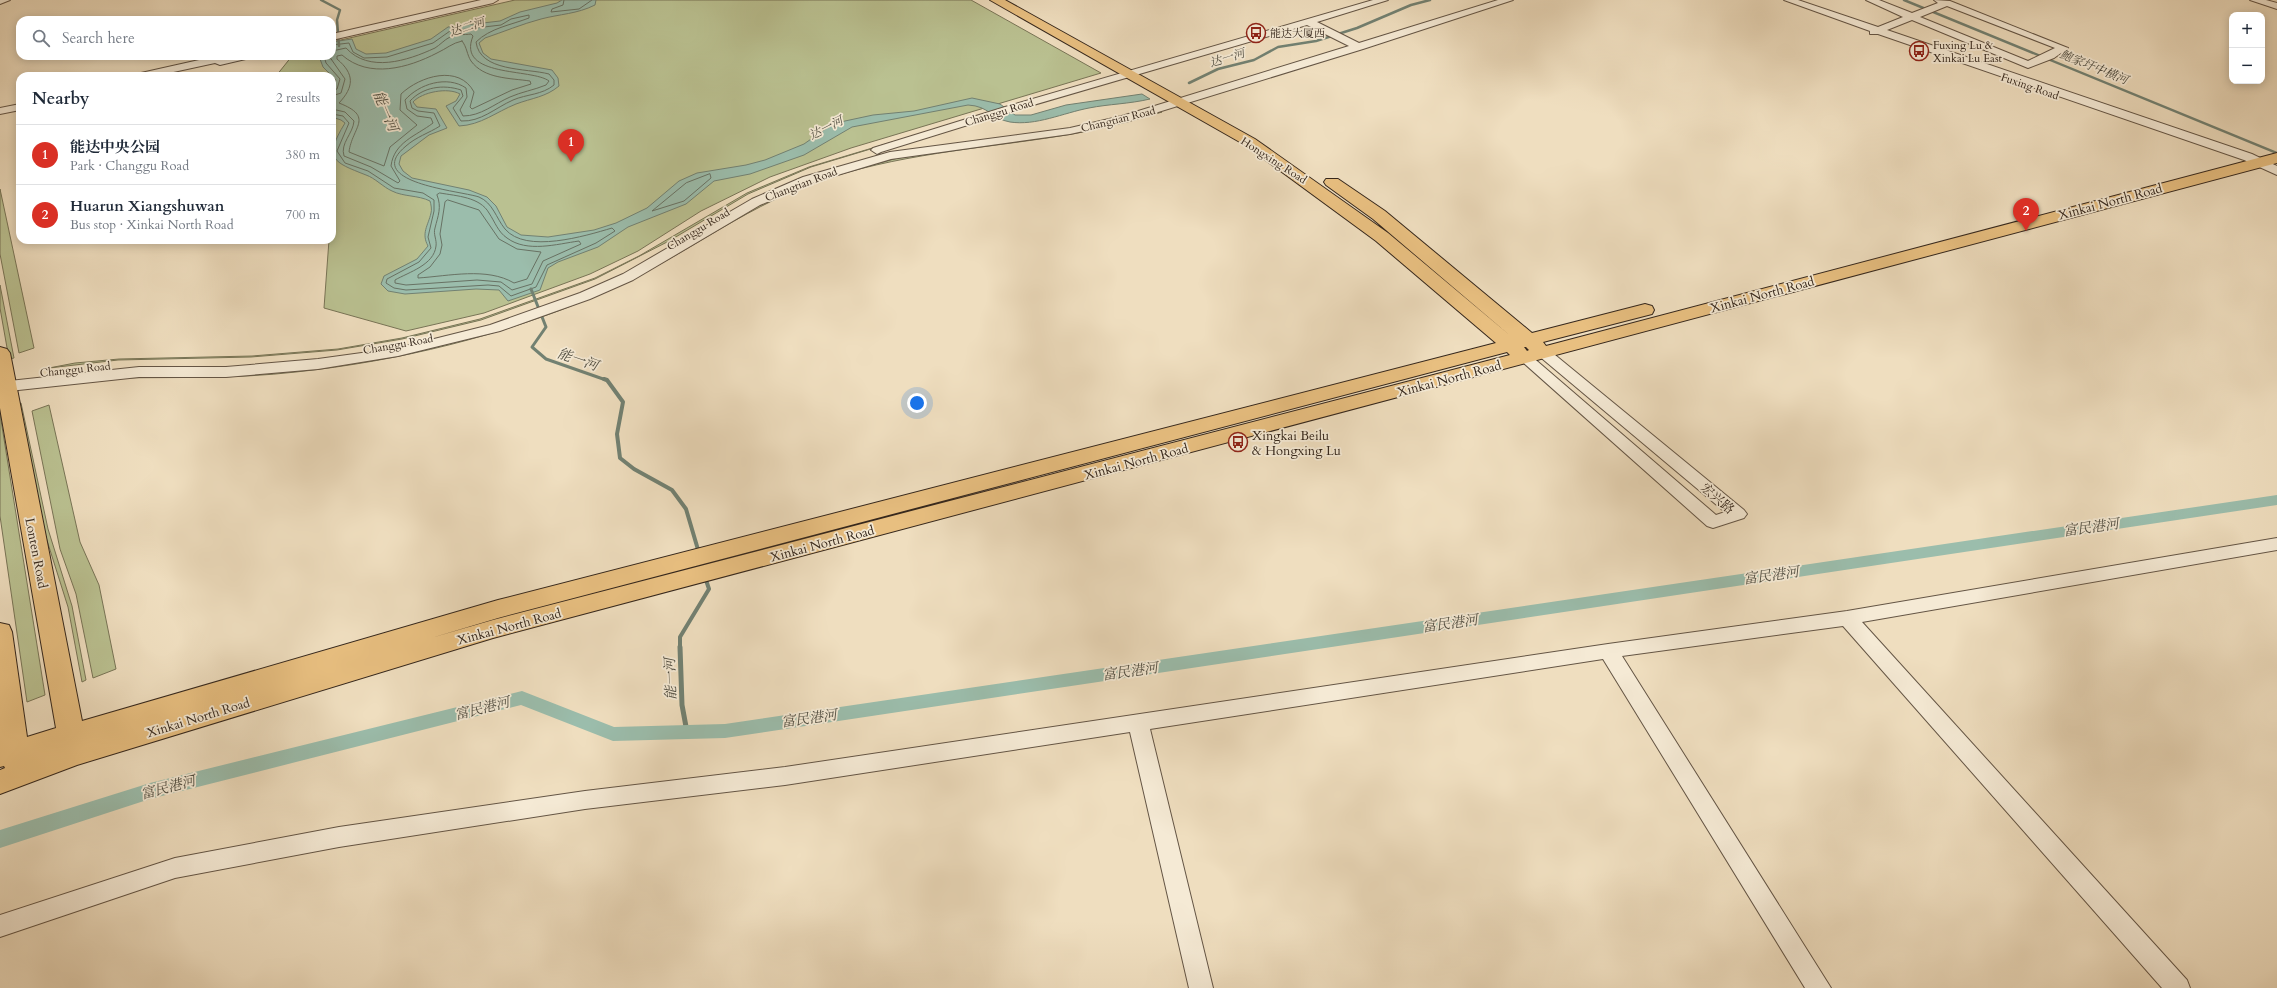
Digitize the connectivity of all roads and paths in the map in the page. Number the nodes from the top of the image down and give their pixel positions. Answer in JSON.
{"nodes":[{"id":1,"x":5,"y":0,"type":"edge"},
{"id":2,"x":481,"y":0,"type":"edge"},
{"id":3,"x":493,"y":0,"type":"edge"},
{"id":4,"x":996,"y":0,"type":"edge"},
{"id":5,"x":1014,"y":0,"type":"edge"},
{"id":6,"x":1383,"y":0,"type":"edge"},
{"id":7,"x":1508,"y":0,"type":"edge"},
{"id":8,"x":1780,"y":0,"type":"edge"},
{"id":9,"x":1789,"y":0,"type":"edge"},
{"id":10,"x":1871,"y":0,"type":"edge"},
{"id":11,"x":2255,"y":0,"type":"edge"},
{"id":12,"x":0,"y":1,"type":"edge"},
{"id":13,"x":1941,"y":4,"type":"edge"},
{"id":14,"x":2277,"y":6,"type":"edge"},
{"id":15,"x":1913,"y":17,"type":"junction"},
{"id":16,"x":1308,"y":22,"type":"junction"},
{"id":17,"x":336,"y":32,"type":"edge"},
{"id":18,"x":1877,"y":32,"type":"junction"},
{"id":19,"x":336,"y":35,"type":"edge"},
{"id":20,"x":1358,"y":47,"type":"junction"},
{"id":21,"x":213,"y":60,"type":"edge"},
{"id":22,"x":228,"y":60,"type":"edge"},
{"id":23,"x":159,"y":72,"type":"edge"},
{"id":24,"x":175,"y":72,"type":"edge"},
{"id":25,"x":1135,"y":72,"type":"junction"},
{"id":26,"x":1194,"y":99,"type":"junction"},
{"id":27,"x":16,"y":104,"type":"edge"},
{"id":28,"x":1179,"y":104,"type":"junction"},
{"id":29,"x":0,"y":107,"type":"edge"},
{"id":30,"x":16,"y":108,"type":"edge"},
{"id":31,"x":0,"y":111,"type":"edge"},
{"id":32,"x":2262,"y":157,"type":"edge"},
{"id":33,"x":2277,"y":171,"type":"edge"},
{"id":34,"x":725,"y":219,"type":"joint"},
{"id":35,"x":1527,"y":349,"type":"junction"},
{"id":36,"x":0,"y":352,"type":"edge"},
{"id":37,"x":2,"y":381,"type":"edge"},
{"id":38,"x":2277,"y":544,"type":"edge"},
{"id":39,"x":1847,"y":618,"type":"junction"},
{"id":40,"x":0,"y":632,"type":"edge"},
{"id":41,"x":1608,"y":651,"type":"junction"},
{"id":42,"x":1138,"y":722,"type":"junction"},
{"id":43,"x":72,"y":745,"type":"junction"},
{"id":44,"x":8,"y":765,"type":"edge"},
{"id":45,"x":0,"y":926,"type":"edge"},
{"id":46,"x":1201,"y":988,"type":"edge"},
{"id":47,"x":1819,"y":988,"type":"edge"},
{"id":48,"x":2178,"y":988,"type":"edge"}],
"edges":[{"from":1,"to":12,"type":"street"},
{"from":2,"to":17,"type":"street"},
{"from":3,"to":19,"type":"street"},
{"from":4,"to":25,"type":"main road","name":"Hongxing Road"},
{"from":5,"to":25,"type":"main road","name":"Hongxing Road"},
{"from":6,"to":16,"type":"street","name":"Changgu Road"},
{"from":7,"to":20,"type":"street","name":"Changtian Road"},
{"from":8,"to":18,"type":"street","name":"Fuxing Road"},
{"from":9,"to":18,"type":"street","name":"Fuxing Road"},
{"from":10,"to":15,"type":"street"},
{"from":11,"to":14,"type":"street"},
{"from":13,"to":15,"type":"street"},
{"from":13,"to":15,"type":"street"},
{"from":15,"to":18,"type":"street"},
{"from":16,"to":20,"type":"street"},
{"from":16,"to":25,"type":"street","name":"Changgu Road"},
{"from":18,"to":32,"type":"street","name":"Fuxing Road"},
{"from":20,"to":26,"type":"street","name":"Changtian Road"},
{"from":21,"to":23,"type":"street"},
{"from":22,"to":24,"type":"street"},
{"from":25,"to":26,"type":"main road","name":"Hongxing Road"},
{"from":25,"to":28,"type":"main road","name":"Hongxing Road"},
{"from":25,"to":37,"type":"street","name":"Changgu Road"},
{"from":26,"to":28,"type":"street","name":"Changtian Road"},
{"from":26,"to":35,"type":"main road","name":"Hongxing Road"},
{"from":27,"to":29,"type":"street"},
{"from":28,"to":34,"type":"street","name":"Changtian Road"},
{"from":28,"to":35,"type":"main road","name":"Hongxing Road"},
{"from":30,"to":31,"type":"street"},
{"from":32,"to":33,"type":"street","name":"Fuxing Road"},
{"from":32,"to":35,"type":"main road","name":"Xinkai North Road"},
{"from":34,"to":37,"type":"street","name":"Changgu Road"},
{"from":35,"to":35,"type":"street","name":"宏兴路"},
{"from":35,"to":43,"type":"main road","name":"Xinkai North Road"},
{"from":36,"to":37,"type":"main road","name":"Lonten Road"},
{"from":37,"to":43,"type":"main road","name":"Lonten Road"},
{"from":38,"to":39,"type":"street"},
{"from":39,"to":41,"type":"street"},
{"from":39,"to":48,"type":"street"},
{"from":40,"to":44,"type":"main road"},
{"from":41,"to":42,"type":"street"},
{"from":41,"to":47,"type":"street"},
{"from":42,"to":45,"type":"street"},
{"from":42,"to":46,"type":"street"},
{"from":43,"to":44,"type":"main road","name":"Xinkai North Road"}]}
